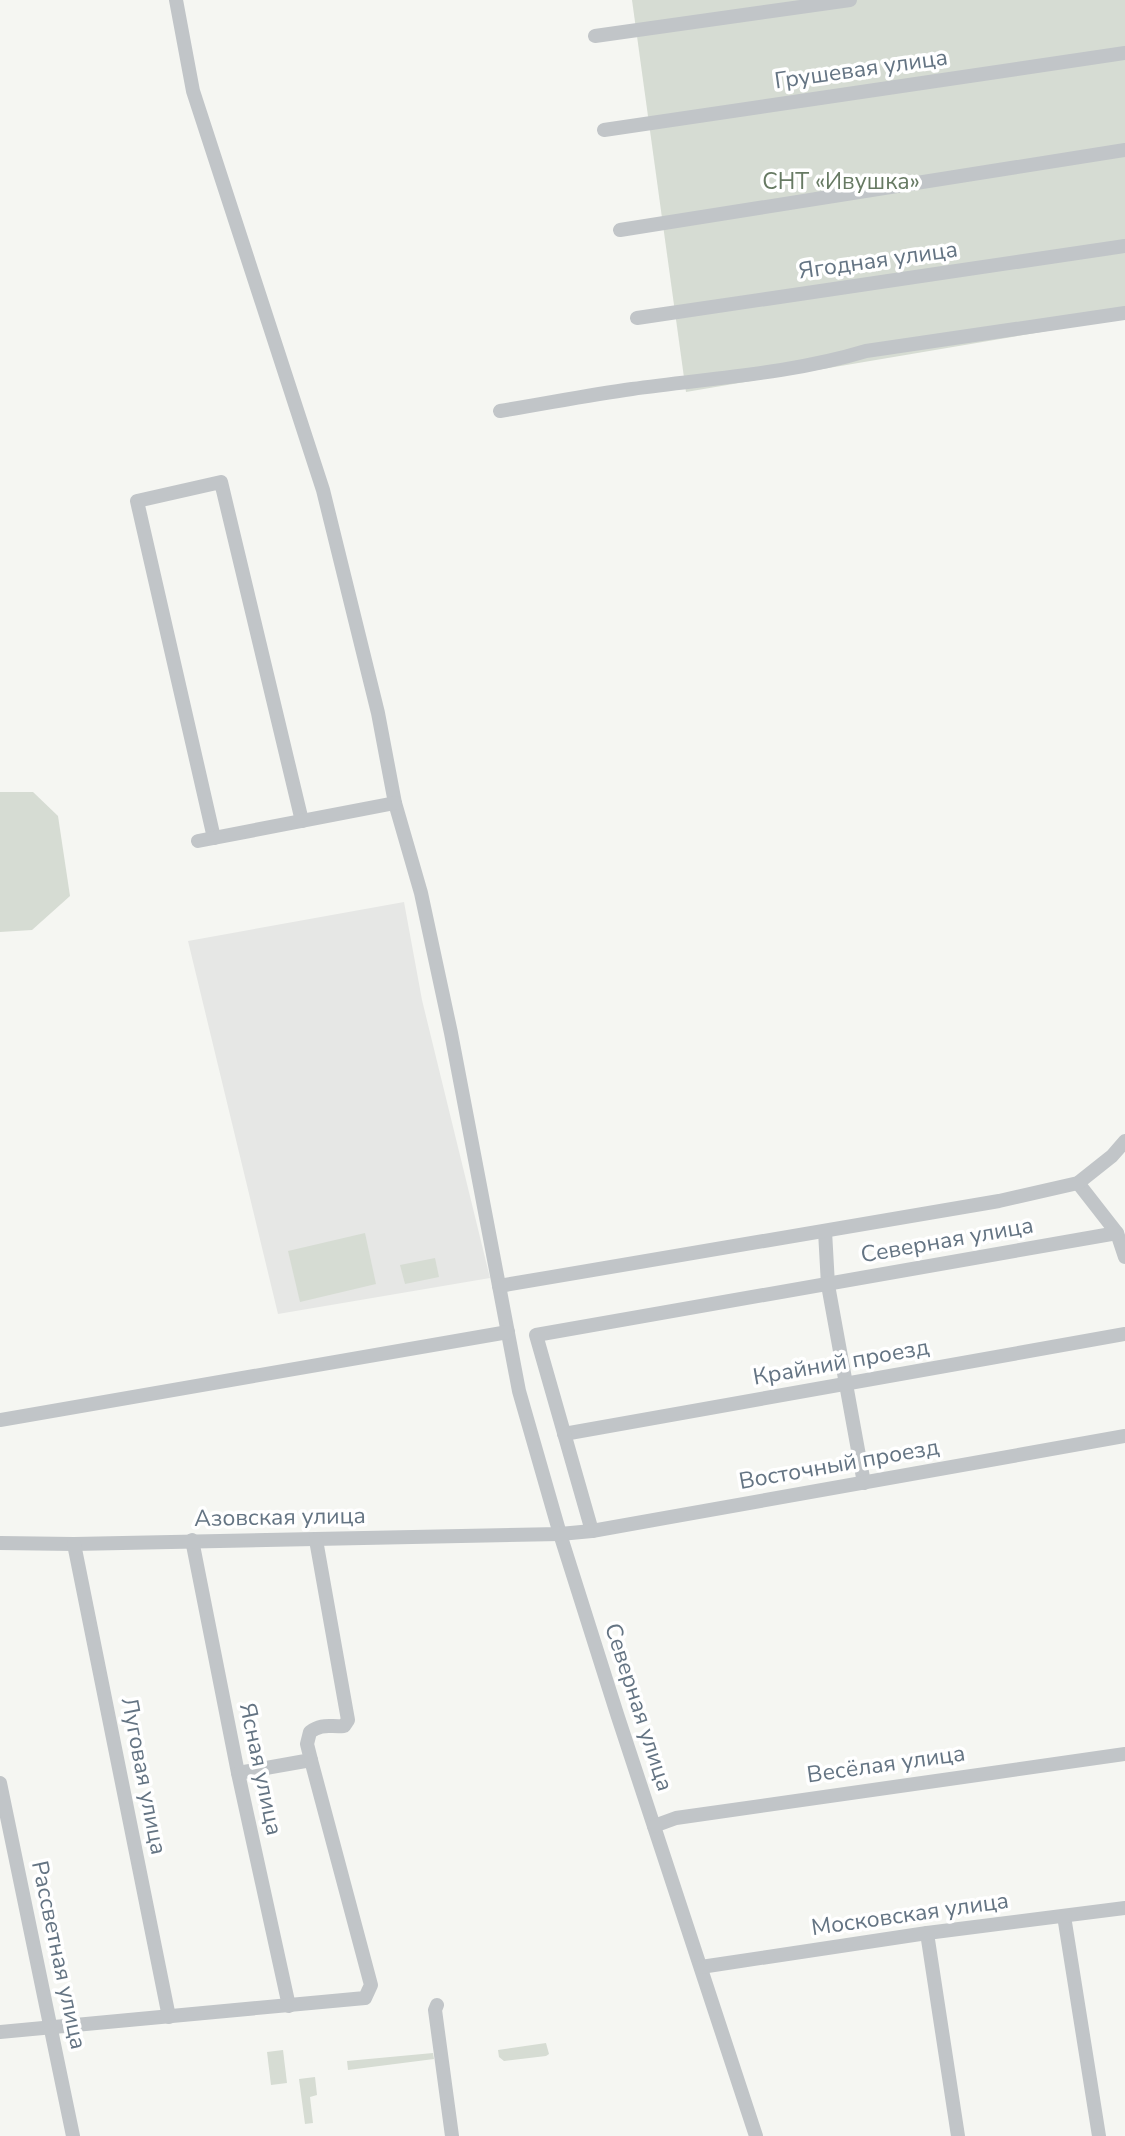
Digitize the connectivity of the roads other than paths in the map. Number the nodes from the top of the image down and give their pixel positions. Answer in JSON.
{"nodes":[{"id":1,"x":176,"y":0,"type":"edge"},
{"id":2,"x":850,"y":0,"type":"edge"},
{"id":3,"x":595,"y":36,"type":"dead end"},
{"id":4,"x":1125,"y":53,"type":"edge"},
{"id":5,"x":604,"y":130,"type":"dead end"},
{"id":6,"x":1125,"y":150,"type":"edge"},
{"id":7,"x":620,"y":230,"type":"dead end"},
{"id":8,"x":1125,"y":246,"type":"edge"},
{"id":9,"x":1125,"y":313,"type":"edge"},
{"id":10,"x":637,"y":318,"type":"dead end"},
{"id":11,"x":500,"y":411,"type":"dead end"},
{"id":12,"x":395,"y":803,"type":"junction"},
{"id":13,"x":302,"y":821,"type":"junction"},
{"id":14,"x":214,"y":838,"type":"junction"},
{"id":15,"x":198,"y":841,"type":"dead end"},
{"id":16,"x":1125,"y":1141,"type":"edge"},
{"id":17,"x":1078,"y":1183,"type":"junction"},
{"id":18,"x":825,"y":1231,"type":"junction"},
{"id":19,"x":1117,"y":1233,"type":"junction"},
{"id":20,"x":1125,"y":1257,"type":"edge"},
{"id":21,"x":828,"y":1285,"type":"junction"},
{"id":22,"x":499,"y":1286,"type":"junction"},
{"id":23,"x":508,"y":1332,"type":"junction"},
{"id":24,"x":1125,"y":1334,"type":"edge"},
{"id":25,"x":845,"y":1384,"type":"junction"},
{"id":26,"x":0,"y":1420,"type":"edge"},
{"id":27,"x":564,"y":1434,"type":"junction"},
{"id":28,"x":1125,"y":1436,"type":"edge"},
{"id":29,"x":864,"y":1483,"type":"junction"},
{"id":30,"x":592,"y":1531,"type":"junction"},
{"id":31,"x":560,"y":1534,"type":"junction"},
{"id":32,"x":192,"y":1540,"type":"junction"},
{"id":33,"x":316,"y":1540,"type":"junction"},
{"id":34,"x":0,"y":1543,"type":"edge"},
{"id":35,"x":74,"y":1544,"type":"junction"},
{"id":36,"x":1125,"y":1754,"type":"edge"},
{"id":37,"x":311,"y":1759,"type":"junction"},
{"id":38,"x":238,"y":1773,"type":"junction"},
{"id":39,"x":0,"y":1783,"type":"edge"},
{"id":40,"x":654,"y":1826,"type":"junction"},
{"id":41,"x":1125,"y":1908,"type":"edge"},
{"id":42,"x":1064,"y":1916,"type":"junction"},
{"id":43,"x":927,"y":1933,"type":"junction"},
{"id":44,"x":701,"y":1967,"type":"junction"},
{"id":45,"x":437,"y":2005,"type":"dead end"},
{"id":46,"x":289,"y":2006,"type":"junction"},
{"id":47,"x":169,"y":2017,"type":"junction"},
{"id":48,"x":52,"y":2028,"type":"junction"},
{"id":49,"x":0,"y":2032,"type":"edge"},
{"id":50,"x":73,"y":2136,"type":"edge"},
{"id":51,"x":452,"y":2136,"type":"edge"},
{"id":52,"x":756,"y":2136,"type":"edge"},
{"id":53,"x":958,"y":2136,"type":"edge"},
{"id":54,"x":1099,"y":2136,"type":"edge"}],
"edges":[{"from":1,"to":12,"type":"street","name":"Северная улица"},
{"from":2,"to":3,"type":"street"},
{"from":4,"to":5,"type":"street","name":"Грушевая улица"},
{"from":6,"to":7,"type":"street"},
{"from":8,"to":10,"type":"street","name":"Ягодная улица"},
{"from":9,"to":11,"type":"street"},
{"from":12,"to":13,"type":"street"},
{"from":12,"to":22,"type":"street","name":"Северная улица"},
{"from":13,"to":14,"type":"street"},
{"from":13,"to":14,"type":"street"},
{"from":14,"to":15,"type":"street"},
{"from":16,"to":17,"type":"street"},
{"from":17,"to":18,"type":"street"},
{"from":17,"to":19,"type":"street"},
{"from":18,"to":21,"type":"street"},
{"from":18,"to":22,"type":"street"},
{"from":19,"to":20,"type":"street"},
{"from":19,"to":21,"type":"street","name":"Северная улица"},
{"from":21,"to":25,"type":"street"},
{"from":21,"to":27,"type":"street","name":"Северная улица"},
{"from":22,"to":23,"type":"street","name":"Северная улица"},
{"from":23,"to":26,"type":"street"},
{"from":23,"to":31,"type":"street","name":"Северная улица"},
{"from":24,"to":25,"type":"street","name":"Крайний проезд"},
{"from":25,"to":27,"type":"street","name":"Крайний проезд"},
{"from":25,"to":29,"type":"street"},
{"from":27,"to":30,"type":"street"},
{"from":28,"to":29,"type":"street","name":"Восточный проезд"},
{"from":29,"to":30,"type":"street","name":"Восточный проезд"},
{"from":30,"to":31,"type":"street","name":"Восточный проезд"},
{"from":31,"to":33,"type":"street","name":"Азовская улица"},
{"from":31,"to":40,"type":"street","name":"Северная улица"},
{"from":32,"to":33,"type":"street","name":"Азовская улица"},
{"from":32,"to":35,"type":"street","name":"Азовская улица"},
{"from":32,"to":38,"type":"street","name":"Ясная улица"},
{"from":33,"to":37,"type":"street"},
{"from":34,"to":35,"type":"street","name":"Азовская улица"},
{"from":35,"to":47,"type":"street","name":"Луговая улица"},
{"from":36,"to":40,"type":"street","name":"Весёлая улица"},
{"from":37,"to":38,"type":"street"},
{"from":37,"to":46,"type":"street"},
{"from":38,"to":46,"type":"street","name":"Ясная улица"},
{"from":39,"to":48,"type":"street","name":"Рассветная улица"},
{"from":40,"to":44,"type":"street","name":"Северная улица"},
{"from":41,"to":42,"type":"street","name":"Московская улица"},
{"from":42,"to":43,"type":"street","name":"Московская улица"},
{"from":42,"to":54,"type":"street"},
{"from":43,"to":44,"type":"street","name":"Московская улица"},
{"from":43,"to":53,"type":"street"},
{"from":44,"to":52,"type":"street","name":"Северная улица"},
{"from":45,"to":51,"type":"street"},
{"from":46,"to":47,"type":"street"},
{"from":47,"to":48,"type":"street"},
{"from":48,"to":49,"type":"street"},
{"from":48,"to":50,"type":"street","name":"Рассветная улица"}]}
